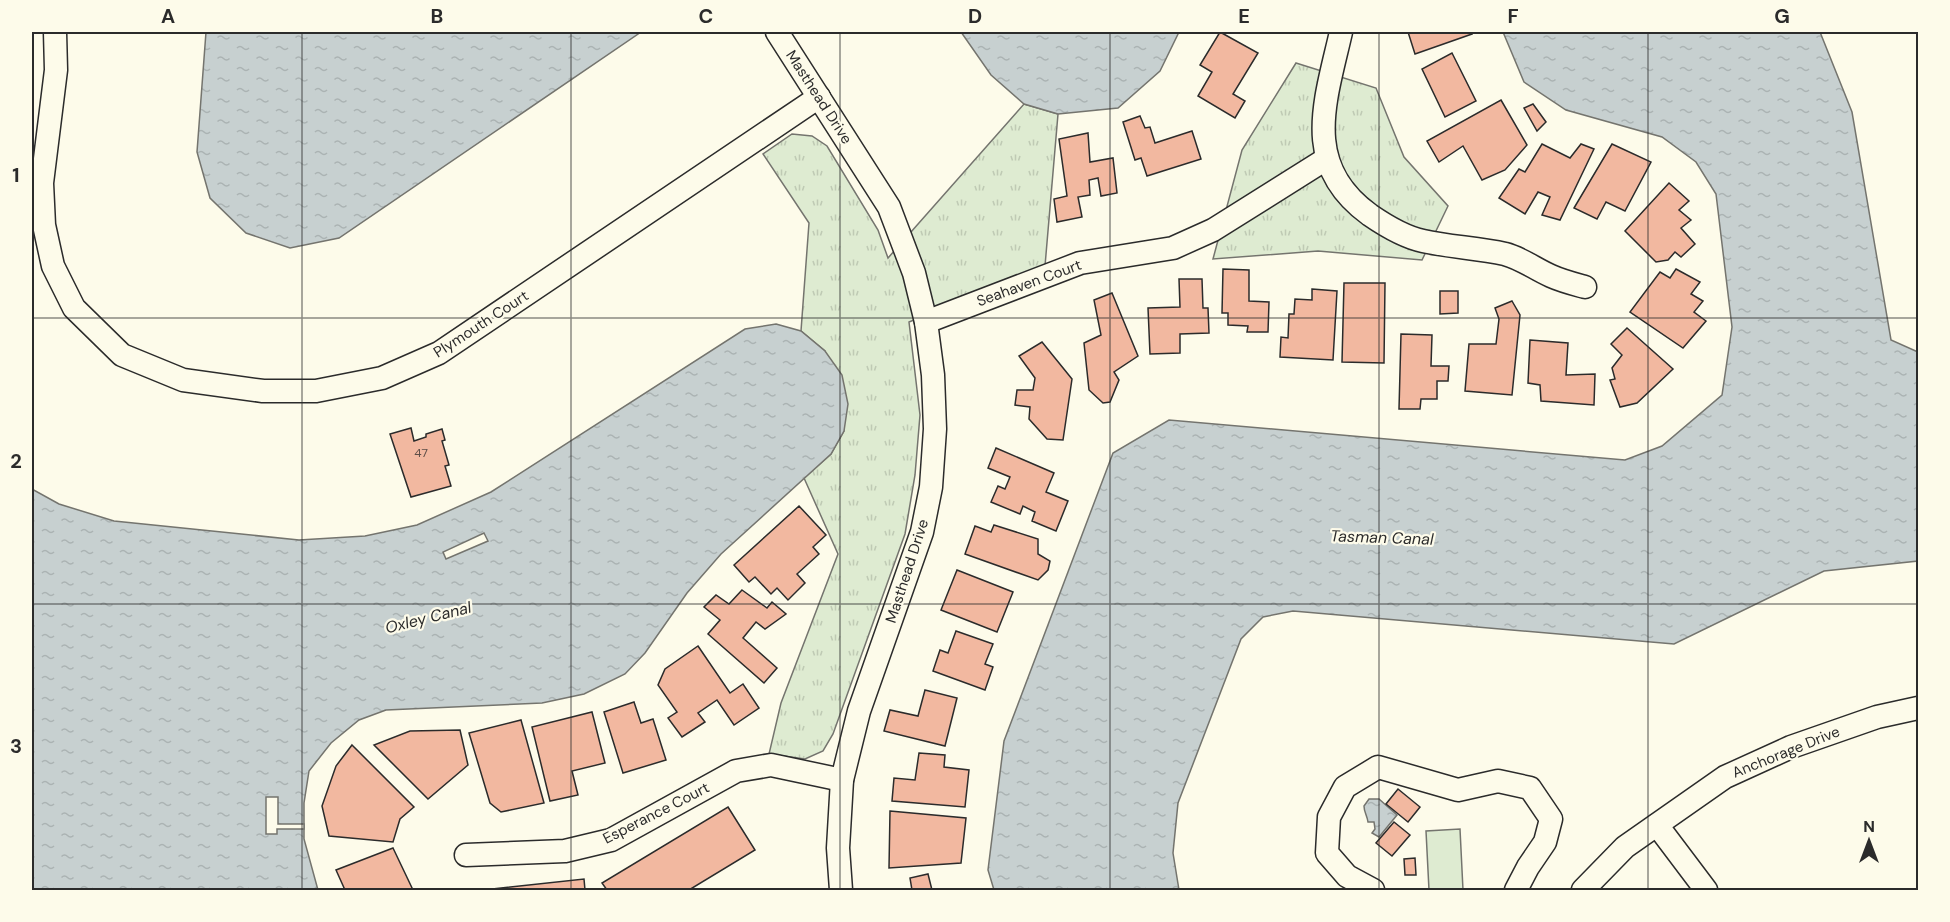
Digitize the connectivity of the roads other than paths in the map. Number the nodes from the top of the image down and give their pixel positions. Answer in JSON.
{"nodes":[{"id":1,"x":55,"y":32,"type":"edge"},
{"id":2,"x":777,"y":32,"type":"edge"},
{"id":3,"x":1341,"y":32,"type":"edge"},
{"id":4,"x":819,"y":97,"type":"junction"},
{"id":5,"x":1326,"y":159,"type":"junction"},
{"id":6,"x":1585,"y":287,"type":"dead end"},
{"id":7,"x":926,"y":322,"type":"junction"},
{"id":8,"x":1918,"y":708,"type":"edge"},
{"id":9,"x":842,"y":780,"type":"junction"},
{"id":10,"x":1657,"y":825,"type":"junction"},
{"id":11,"x":466,"y":855,"type":"dead end"},
{"id":12,"x":841,"y":891,"type":"edge"},
{"id":13,"x":1373,"y":891,"type":"edge"},
{"id":14,"x":1516,"y":891,"type":"edge"},
{"id":15,"x":1582,"y":891,"type":"edge"},
{"id":16,"x":1706,"y":891,"type":"edge"}],
"edges":[{"from":1,"to":4,"type":"street","name":"Plymouth Court"},
{"from":2,"to":4,"type":"street","name":"Masthead Drive"},
{"from":3,"to":5,"type":"street"},
{"from":4,"to":7,"type":"street","name":"Masthead Drive"},
{"from":5,"to":6,"type":"street"},
{"from":5,"to":7,"type":"street","name":"Seahaven Court"},
{"from":7,"to":9,"type":"street","name":"Masthead Drive"},
{"from":8,"to":10,"type":"street","name":"Anchorage Drive"},
{"from":9,"to":11,"type":"street","name":"Esperance Court"},
{"from":9,"to":12,"type":"street","name":"Masthead Drive"},
{"from":10,"to":15,"type":"street","name":"Anchorage Drive"},
{"from":10,"to":16,"type":"street"},
{"from":13,"to":14,"type":"street"}]}
